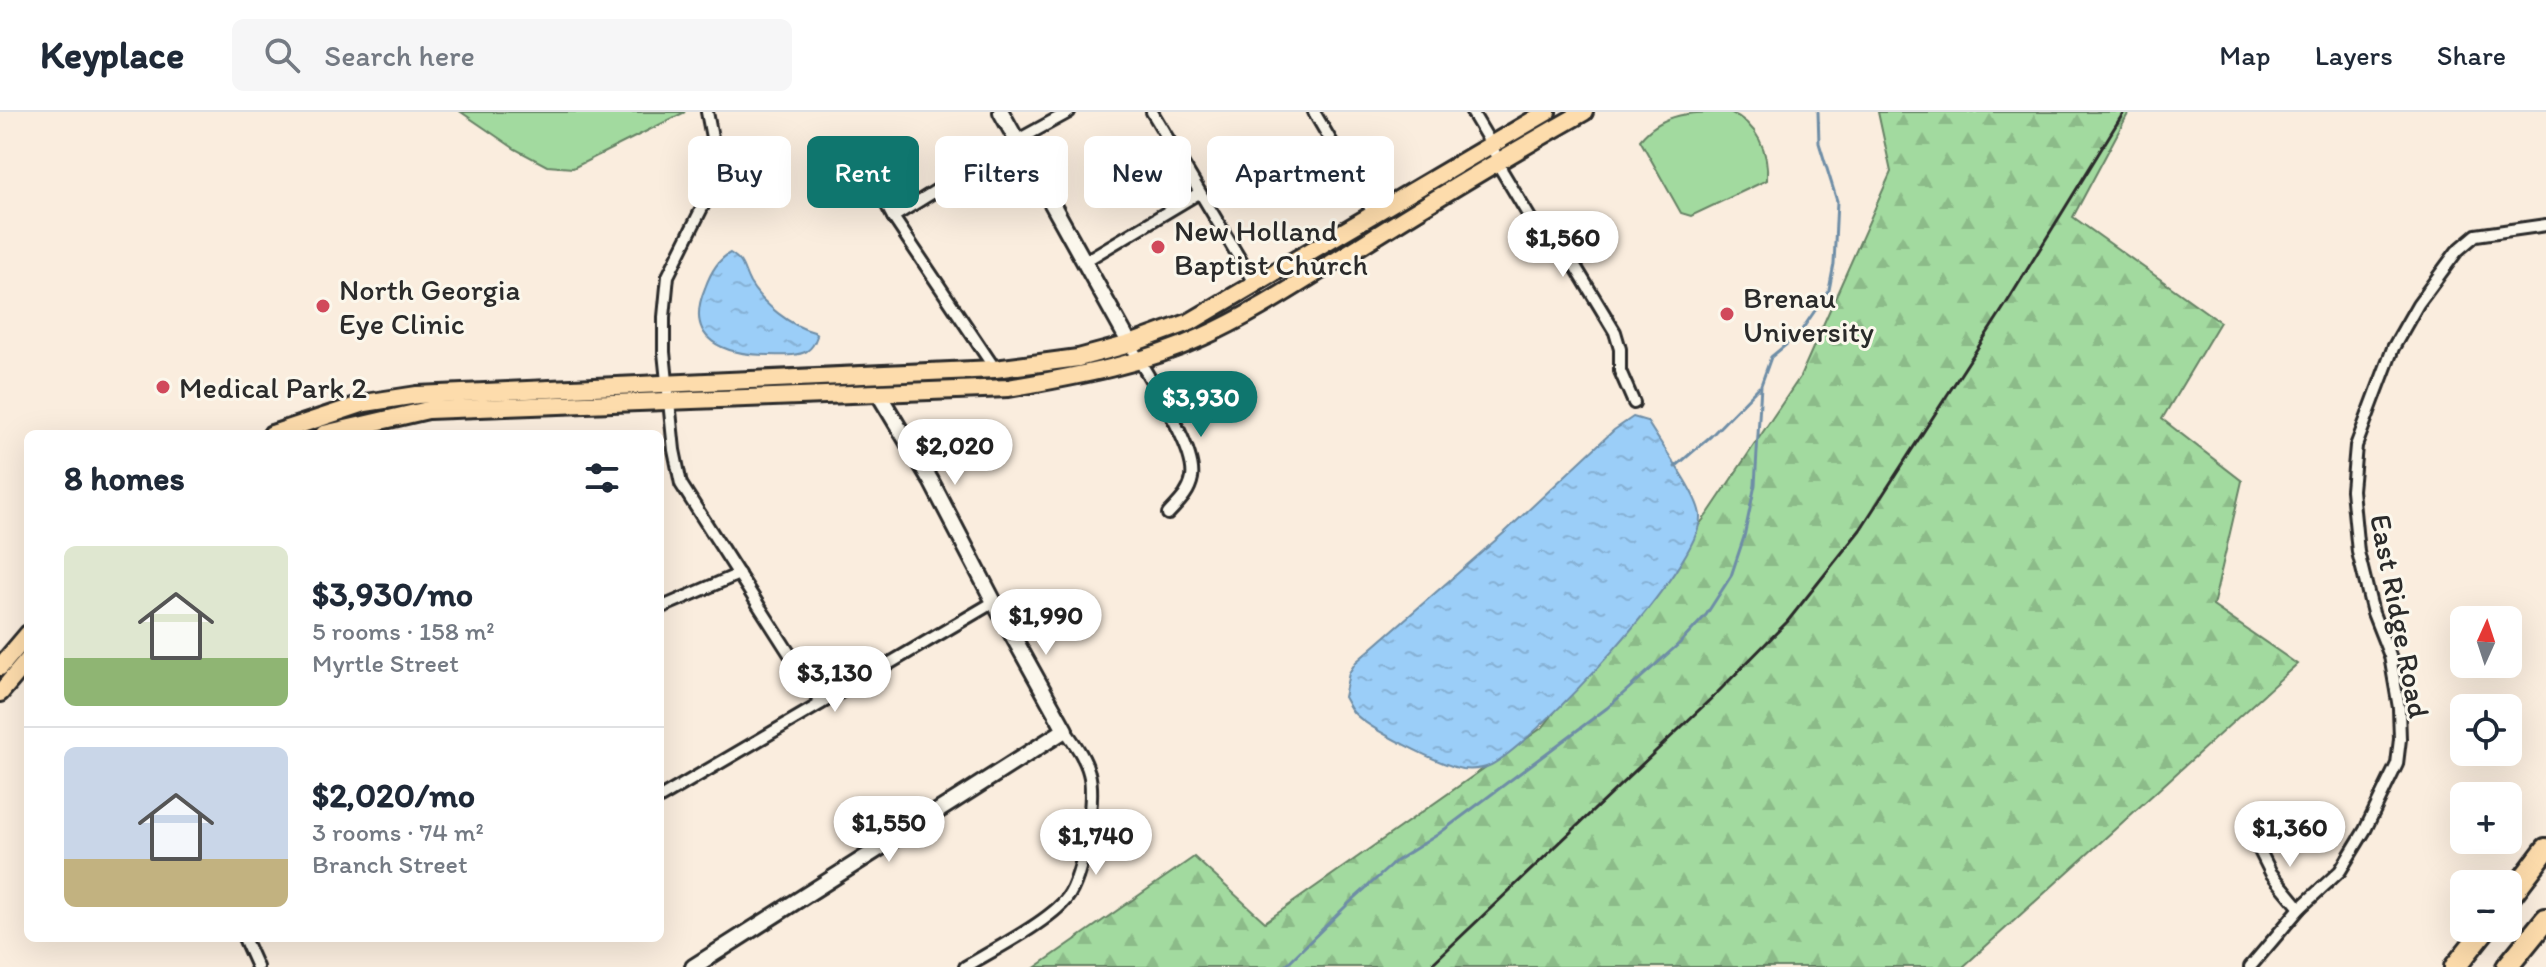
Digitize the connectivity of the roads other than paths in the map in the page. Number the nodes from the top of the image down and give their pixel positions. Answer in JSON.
{"nodes":[{"id":1,"x":707,"y":112,"type":"edge"},
{"id":2,"x":1001,"y":112,"type":"edge"},
{"id":3,"x":1069,"y":112,"type":"edge"},
{"id":4,"x":1152,"y":112,"type":"edge"},
{"id":5,"x":1314,"y":112,"type":"edge"},
{"id":6,"x":1473,"y":112,"type":"edge"},
{"id":7,"x":1547,"y":112,"type":"edge"},
{"id":8,"x":1584,"y":112,"type":"edge"},
{"id":9,"x":1016,"y":136,"type":"edge"},
{"id":10,"x":1025,"y":136,"type":"edge"},
{"id":11,"x":1495,"y":152,"type":"junction"},
{"id":12,"x":935,"y":191,"type":"edge"},
{"id":13,"x":1199,"y":193,"type":"junction"},
{"id":14,"x":888,"y":208,"type":"edge"},
{"id":15,"x":1056,"y":208,"type":"edge"},
{"id":16,"x":1375,"y":216,"type":"junction"},
{"id":17,"x":893,"y":217,"type":"junction"},
{"id":18,"x":2546,"y":225,"type":"edge"},
{"id":19,"x":1085,"y":261,"type":"junction"},
{"id":20,"x":1256,"y":286,"type":"junction"},
{"id":21,"x":1130,"y":344,"type":"junction"},
{"id":22,"x":1139,"y":361,"type":"junction"},
{"id":23,"x":995,"y":369,"type":"junction"},
{"id":24,"x":668,"y":382,"type":"junction"},
{"id":25,"x":878,"y":393,"type":"junction"},
{"id":26,"x":670,"y":403,"type":"junction"},
{"id":27,"x":1634,"y":403,"type":"dead end"},
{"id":28,"x":284,"y":430,"type":"edge"},
{"id":29,"x":341,"y":430,"type":"edge"},
{"id":30,"x":1168,"y":514,"type":"dead end"},
{"id":31,"x":739,"y":574,"type":"junction"},
{"id":32,"x":994,"y":602,"type":"junction"},
{"id":33,"x":664,"y":606,"type":"edge"},
{"id":34,"x":24,"y":639,"type":"edge"},
{"id":35,"x":24,"y":665,"type":"edge"},
{"id":36,"x":0,"y":667,"type":"edge"},
{"id":37,"x":0,"y":693,"type":"edge"},
{"id":38,"x":821,"y":703,"type":"junction"},
{"id":39,"x":1065,"y":730,"type":"junction"},
{"id":40,"x":664,"y":796,"type":"edge"},
{"id":41,"x":2257,"y":845,"type":"dead end"},
{"id":42,"x":2546,"y":849,"type":"edge"},
{"id":43,"x":2522,"y":881,"type":"edge"},
{"id":44,"x":2300,"y":908,"type":"junction"},
{"id":45,"x":2546,"y":919,"type":"edge"},
{"id":46,"x":246,"y":942,"type":"edge"},
{"id":47,"x":2475,"y":942,"type":"edge"},
{"id":48,"x":257,"y":967,"type":"edge"},
{"id":49,"x":693,"y":967,"type":"edge"},
{"id":50,"x":965,"y":967,"type":"edge"},
{"id":51,"x":2250,"y":967,"type":"edge"},
{"id":52,"x":2455,"y":967,"type":"edge"},
{"id":53,"x":2507,"y":967,"type":"edge"}],
"edges":[{"from":1,"to":24,"type":"street"},
{"from":2,"to":9,"type":"street"},
{"from":3,"to":10,"type":"street"},
{"from":4,"to":13,"type":"street"},
{"from":5,"to":16,"type":"street"},
{"from":6,"to":11,"type":"street"},
{"from":7,"to":11,"type":"main road"},
{"from":8,"to":11,"type":"main road"},
{"from":11,"to":16,"type":"main road"},
{"from":11,"to":22,"type":"main road"},
{"from":11,"to":27,"type":"street"},
{"from":12,"to":17,"type":"street"},
{"from":13,"to":19,"type":"street"},
{"from":13,"to":20,"type":"street"},
{"from":14,"to":17,"type":"street"},
{"from":15,"to":19,"type":"street"},
{"from":16,"to":20,"type":"main road"},
{"from":17,"to":23,"type":"street"},
{"from":18,"to":44,"type":"street","name":"East Ridge Road"},
{"from":19,"to":21,"type":"street"},
{"from":20,"to":21,"type":"main road"},
{"from":21,"to":22,"type":"street"},
{"from":21,"to":23,"type":"main road"},
{"from":22,"to":25,"type":"main road"},
{"from":22,"to":30,"type":"street"},
{"from":23,"to":24,"type":"main road"},
{"from":24,"to":26,"type":"street"},
{"from":24,"to":28,"type":"main road"},
{"from":25,"to":26,"type":"main road"},
{"from":25,"to":32,"type":"street"},
{"from":26,"to":29,"type":"main road"},
{"from":26,"to":31,"type":"street"},
{"from":31,"to":33,"type":"street"},
{"from":31,"to":38,"type":"street"},
{"from":32,"to":38,"type":"street"},
{"from":32,"to":39,"type":"street"},
{"from":34,"to":36,"type":"main road"},
{"from":35,"to":37,"type":"main road"},
{"from":38,"to":40,"type":"street"},
{"from":39,"to":49,"type":"street"},
{"from":39,"to":50,"type":"street"},
{"from":41,"to":44,"type":"street"},
{"from":42,"to":43,"type":"highway"},
{"from":44,"to":51,"type":"street","name":"East Ridge Road"},
{"from":45,"to":53,"type":"highway"},
{"from":46,"to":48,"type":"street"},
{"from":47,"to":52,"type":"highway"}]}
